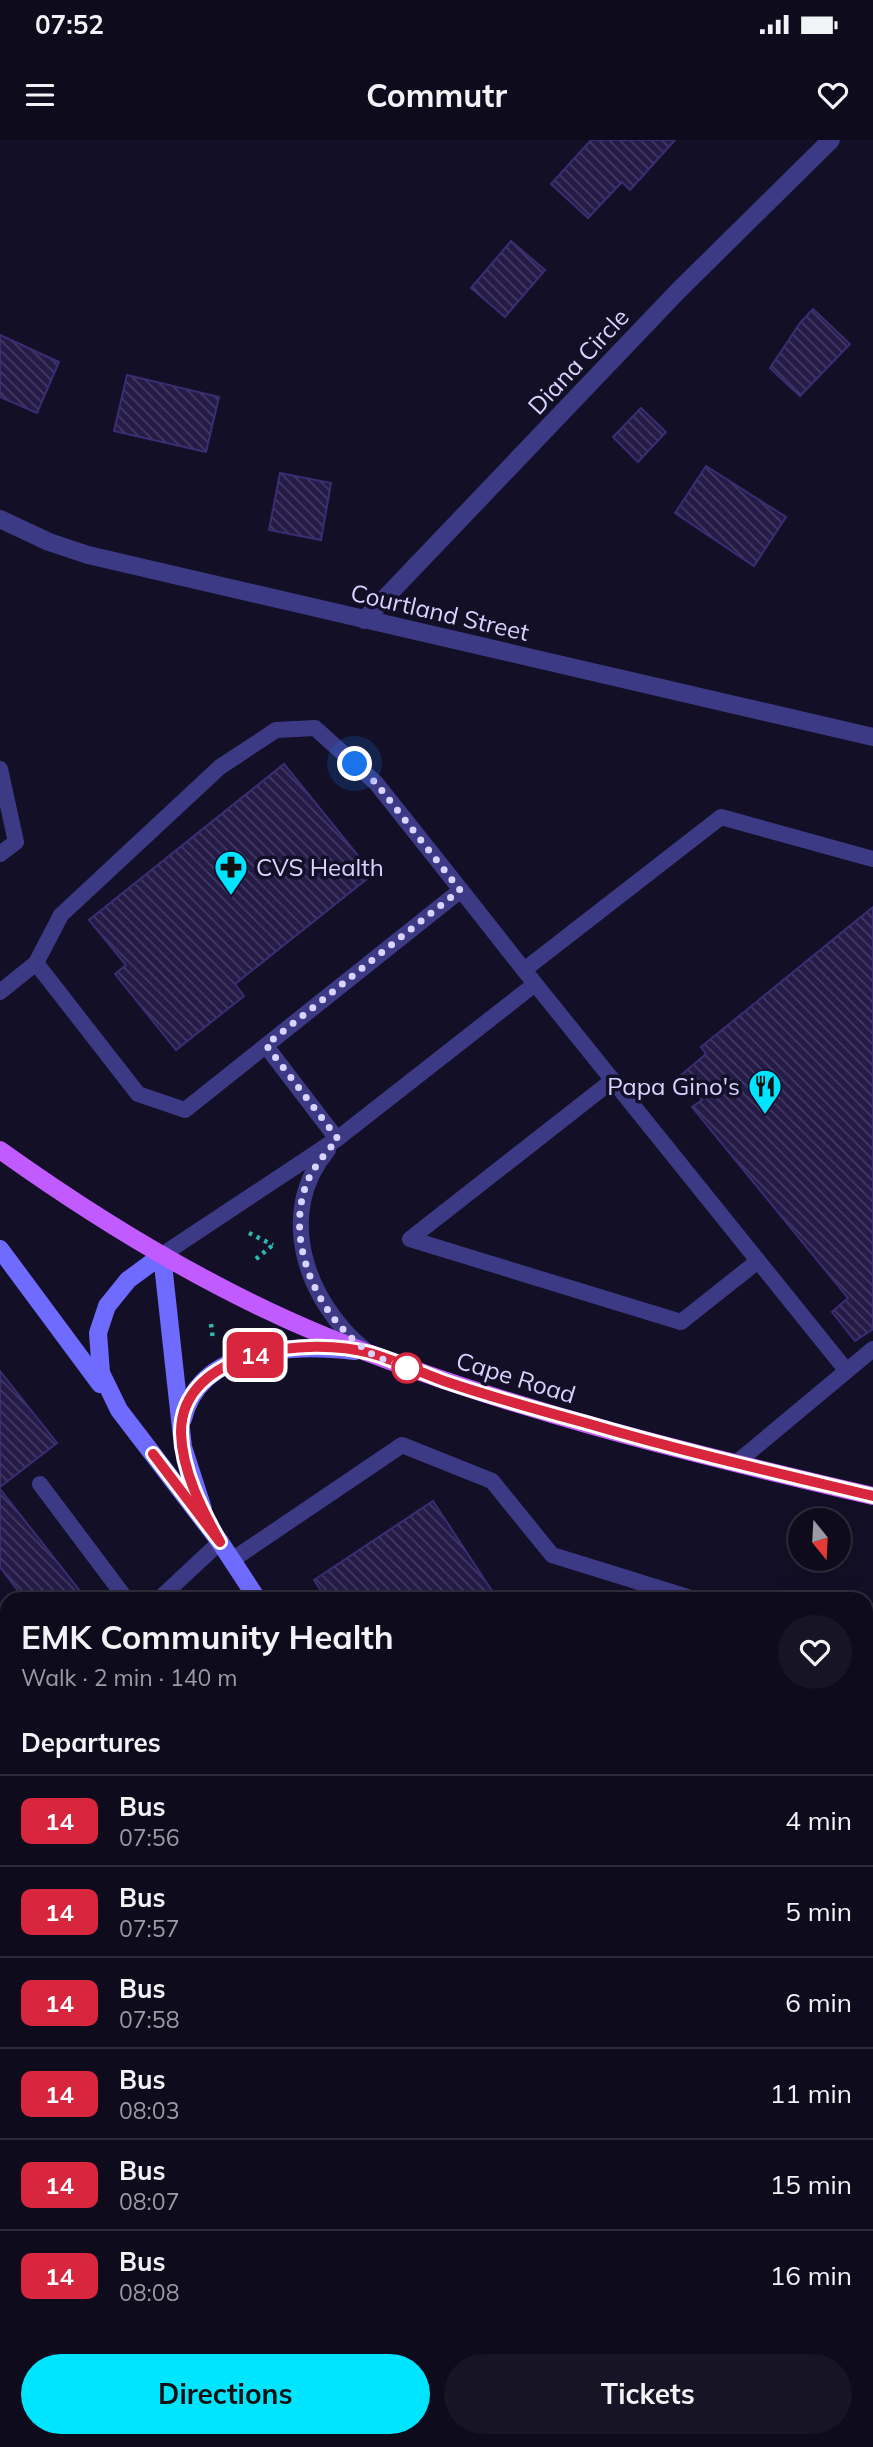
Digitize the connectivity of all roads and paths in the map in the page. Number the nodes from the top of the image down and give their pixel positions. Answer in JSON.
{"nodes":[{"id":1,"x":831,"y":140,"type":"edge"},
{"id":2,"x":0,"y":519,"type":"edge"},
{"id":3,"x":364,"y":620,"type":"junction"},
{"id":4,"x":873,"y":737,"type":"edge"},
{"id":5,"x":0,"y":769,"type":"edge"},
{"id":6,"x":0,"y":854,"type":"edge"},
{"id":7,"x":873,"y":859,"type":"edge"},
{"id":8,"x":460,"y":890,"type":"junction"},
{"id":9,"x":36,"y":963,"type":"junction"},
{"id":10,"x":524,"y":970,"type":"junction"},
{"id":11,"x":535,"y":984,"type":"junction"},
{"id":12,"x":0,"y":992,"type":"edge"},
{"id":13,"x":266,"y":1045,"type":"junction"},
{"id":14,"x":613,"y":1080,"type":"junction"},
{"id":15,"x":338,"y":1139,"type":"junction"},
{"id":16,"x":0,"y":1150,"type":"edge"},
{"id":17,"x":246,"y":1231,"type":"dead end"},
{"id":18,"x":281,"y":1238,"type":"dead end"},
{"id":19,"x":273,"y":1245,"type":"junction"},
{"id":20,"x":0,"y":1249,"type":"edge"},
{"id":21,"x":162,"y":1255,"type":"junction"},
{"id":22,"x":256,"y":1259,"type":"dead end"},
{"id":23,"x":758,"y":1261,"type":"junction"},
{"id":24,"x":211,"y":1324,"type":"dead end"},
{"id":25,"x":213,"y":1345,"type":"dead end"},
{"id":26,"x":873,"y":1349,"type":"edge"},
{"id":27,"x":369,"y":1353,"type":"junction"},
{"id":28,"x":846,"y":1370,"type":"junction"},
{"id":29,"x":119,"y":1410,"type":"junction"},
{"id":30,"x":181,"y":1432,"type":"junction"},
{"id":31,"x":735,"y":1464,"type":"junction"},
{"id":32,"x":40,"y":1484,"type":"dead end"},
{"id":33,"x":873,"y":1496,"type":"edge"},
{"id":34,"x":220,"y":1542,"type":"junction"},
{"id":35,"x":232,"y":1560,"type":"junction"},
{"id":36,"x":121,"y":1592,"type":"edge"},
{"id":37,"x":167,"y":1592,"type":"edge"},
{"id":38,"x":253,"y":1592,"type":"edge"},
{"id":39,"x":661,"y":1592,"type":"edge"}],
"edges":[{"from":1,"to":3,"type":"street","name":"Diana Circle"},
{"from":2,"to":3,"type":"street","name":"Courtland Street"},
{"from":3,"to":4,"type":"street","name":"Courtland Street"},
{"from":5,"to":6,"type":"lane"},
{"from":7,"to":10,"type":"lane"},
{"from":8,"to":9,"type":"lane"},
{"from":8,"to":10,"type":"lane"},
{"from":8,"to":13,"type":"lane"},
{"from":9,"to":12,"type":"lane"},
{"from":9,"to":13,"type":"lane"},
{"from":10,"to":11,"type":"lane"},
{"from":11,"to":14,"type":"lane"},
{"from":11,"to":15,"type":"lane"},
{"from":13,"to":15,"type":"lane"},
{"from":14,"to":23,"type":"lane"},
{"from":14,"to":23,"type":"lane"},
{"from":15,"to":21,"type":"lane"},
{"from":15,"to":27,"type":"lane"},
{"from":16,"to":21,"type":"main road","name":"Cape Road"},
{"from":17,"to":19,"type":"path"},
{"from":18,"to":19,"type":"path"},
{"from":19,"to":22,"type":"path"},
{"from":20,"to":29,"type":"main road"},
{"from":21,"to":27,"type":"main road","name":"Cape Road"},
{"from":21,"to":29,"type":"main road"},
{"from":21,"to":30,"type":"main road"},
{"from":23,"to":28,"type":"lane"},
{"from":24,"to":25,"type":"path"},
{"from":26,"to":28,"type":"lane"},
{"from":27,"to":30,"type":"main road"},
{"from":27,"to":31,"type":"main road","name":"Cape Road"},
{"from":28,"to":31,"type":"lane"},
{"from":29,"to":34,"type":"main road"},
{"from":30,"to":34,"type":"main road"},
{"from":31,"to":33,"type":"main road","name":"Cape Road"},
{"from":32,"to":36,"type":"lane"},
{"from":34,"to":35,"type":"main road"},
{"from":34,"to":37,"type":"lane"},
{"from":35,"to":38,"type":"main road"},
{"from":35,"to":39,"type":"lane"}]}
